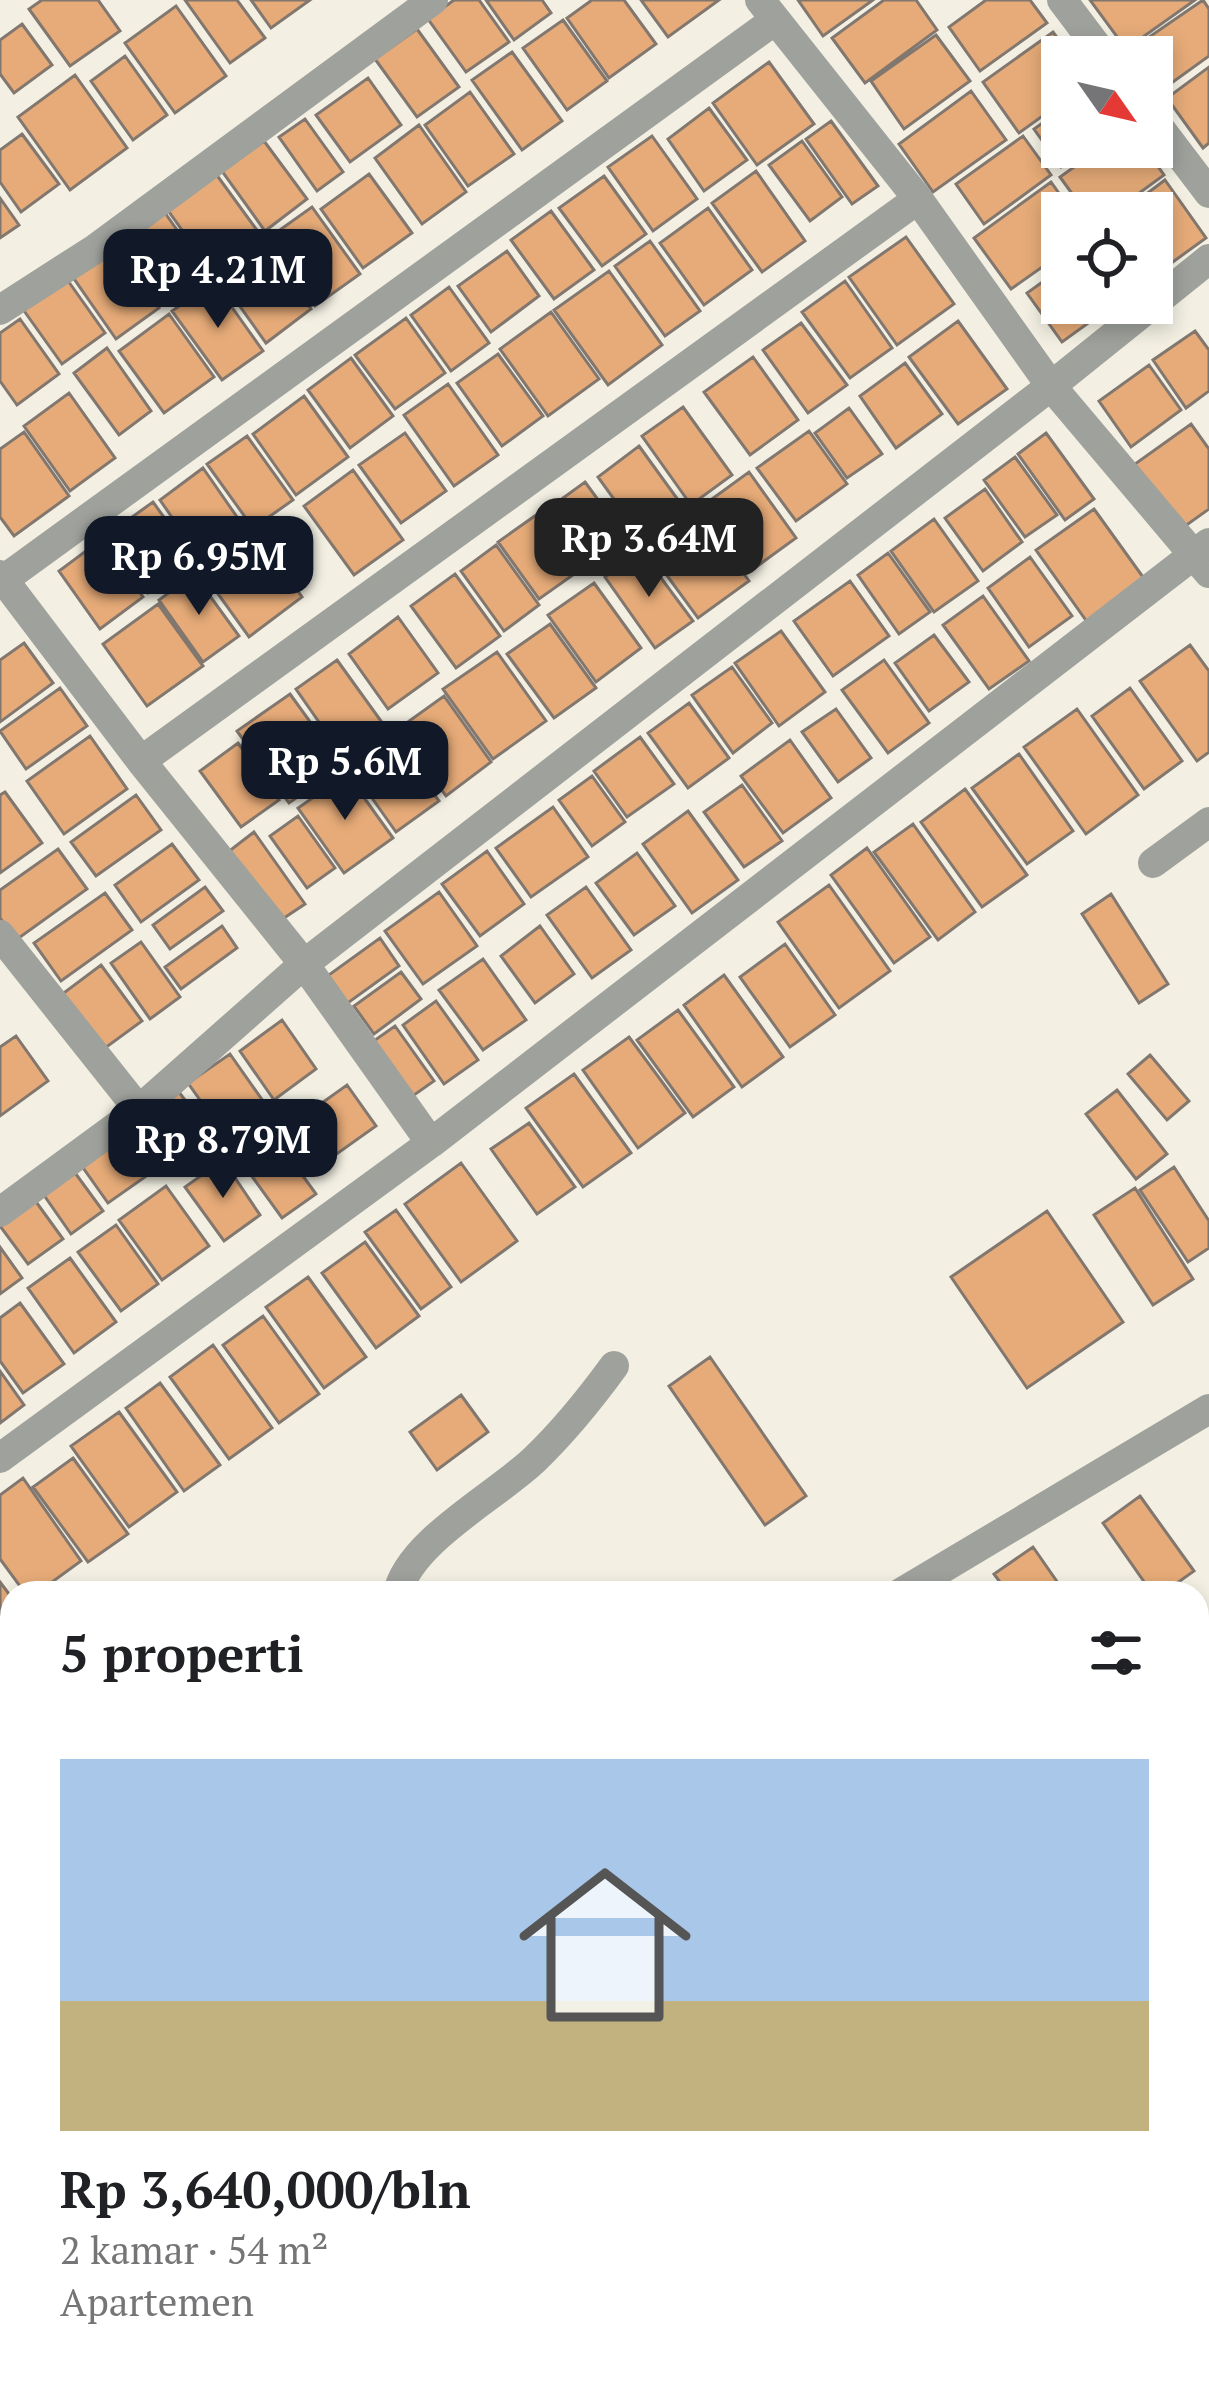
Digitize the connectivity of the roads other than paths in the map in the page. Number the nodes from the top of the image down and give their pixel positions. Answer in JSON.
{"nodes":[{"id":1,"x":433,"y":0,"type":"edge"},
{"id":2,"x":1062,"y":0,"type":"edge"},
{"id":3,"x":768,"y":10,"type":"edge"},
{"id":4,"x":1090,"y":36,"type":"edge"},
{"id":5,"x":1173,"y":146,"type":"edge"},
{"id":6,"x":1209,"y":193,"type":"edge"},
{"id":7,"x":918,"y":199,"type":"junction"},
{"id":8,"x":1209,"y":260,"type":"edge"},
{"id":9,"x":0,"y":310,"type":"edge"},
{"id":10,"x":1051,"y":386,"type":"junction"},
{"id":11,"x":1204,"y":556,"type":"edge"},
{"id":12,"x":2,"y":578,"type":"edge"},
{"id":13,"x":141,"y":761,"type":"junction"},
{"id":14,"x":1209,"y":822,"type":"edge"},
{"id":15,"x":1153,"y":863,"type":"dead end"},
{"id":16,"x":0,"y":935,"type":"edge"},
{"id":17,"x":304,"y":964,"type":"junction"},
{"id":18,"x":139,"y":1110,"type":"junction"},
{"id":19,"x":430,"y":1143,"type":"junction"},
{"id":20,"x":0,"y":1212,"type":"edge"},
{"id":21,"x":614,"y":1366,"type":"dead end"},
{"id":22,"x":1209,"y":1409,"type":"edge"},
{"id":23,"x":0,"y":1459,"type":"edge"},
{"id":24,"x":400,"y":1581,"type":"edge"},
{"id":25,"x":921,"y":1581,"type":"edge"}],
"edges":[{"from":1,"to":9,"type":"street"},
{"from":2,"to":4,"type":"street"},
{"from":3,"to":7,"type":"street"},
{"from":3,"to":12,"type":"street"},
{"from":5,"to":6,"type":"street"},
{"from":7,"to":10,"type":"street"},
{"from":7,"to":13,"type":"street"},
{"from":8,"to":10,"type":"street"},
{"from":10,"to":11,"type":"street"},
{"from":10,"to":17,"type":"street"},
{"from":11,"to":19,"type":"street"},
{"from":12,"to":13,"type":"street"},
{"from":13,"to":17,"type":"street"},
{"from":14,"to":15,"type":"street"},
{"from":16,"to":18,"type":"street"},
{"from":17,"to":18,"type":"street"},
{"from":17,"to":19,"type":"street"},
{"from":18,"to":20,"type":"street"},
{"from":19,"to":23,"type":"street"},
{"from":21,"to":24,"type":"street"},
{"from":22,"to":25,"type":"street"}]}
